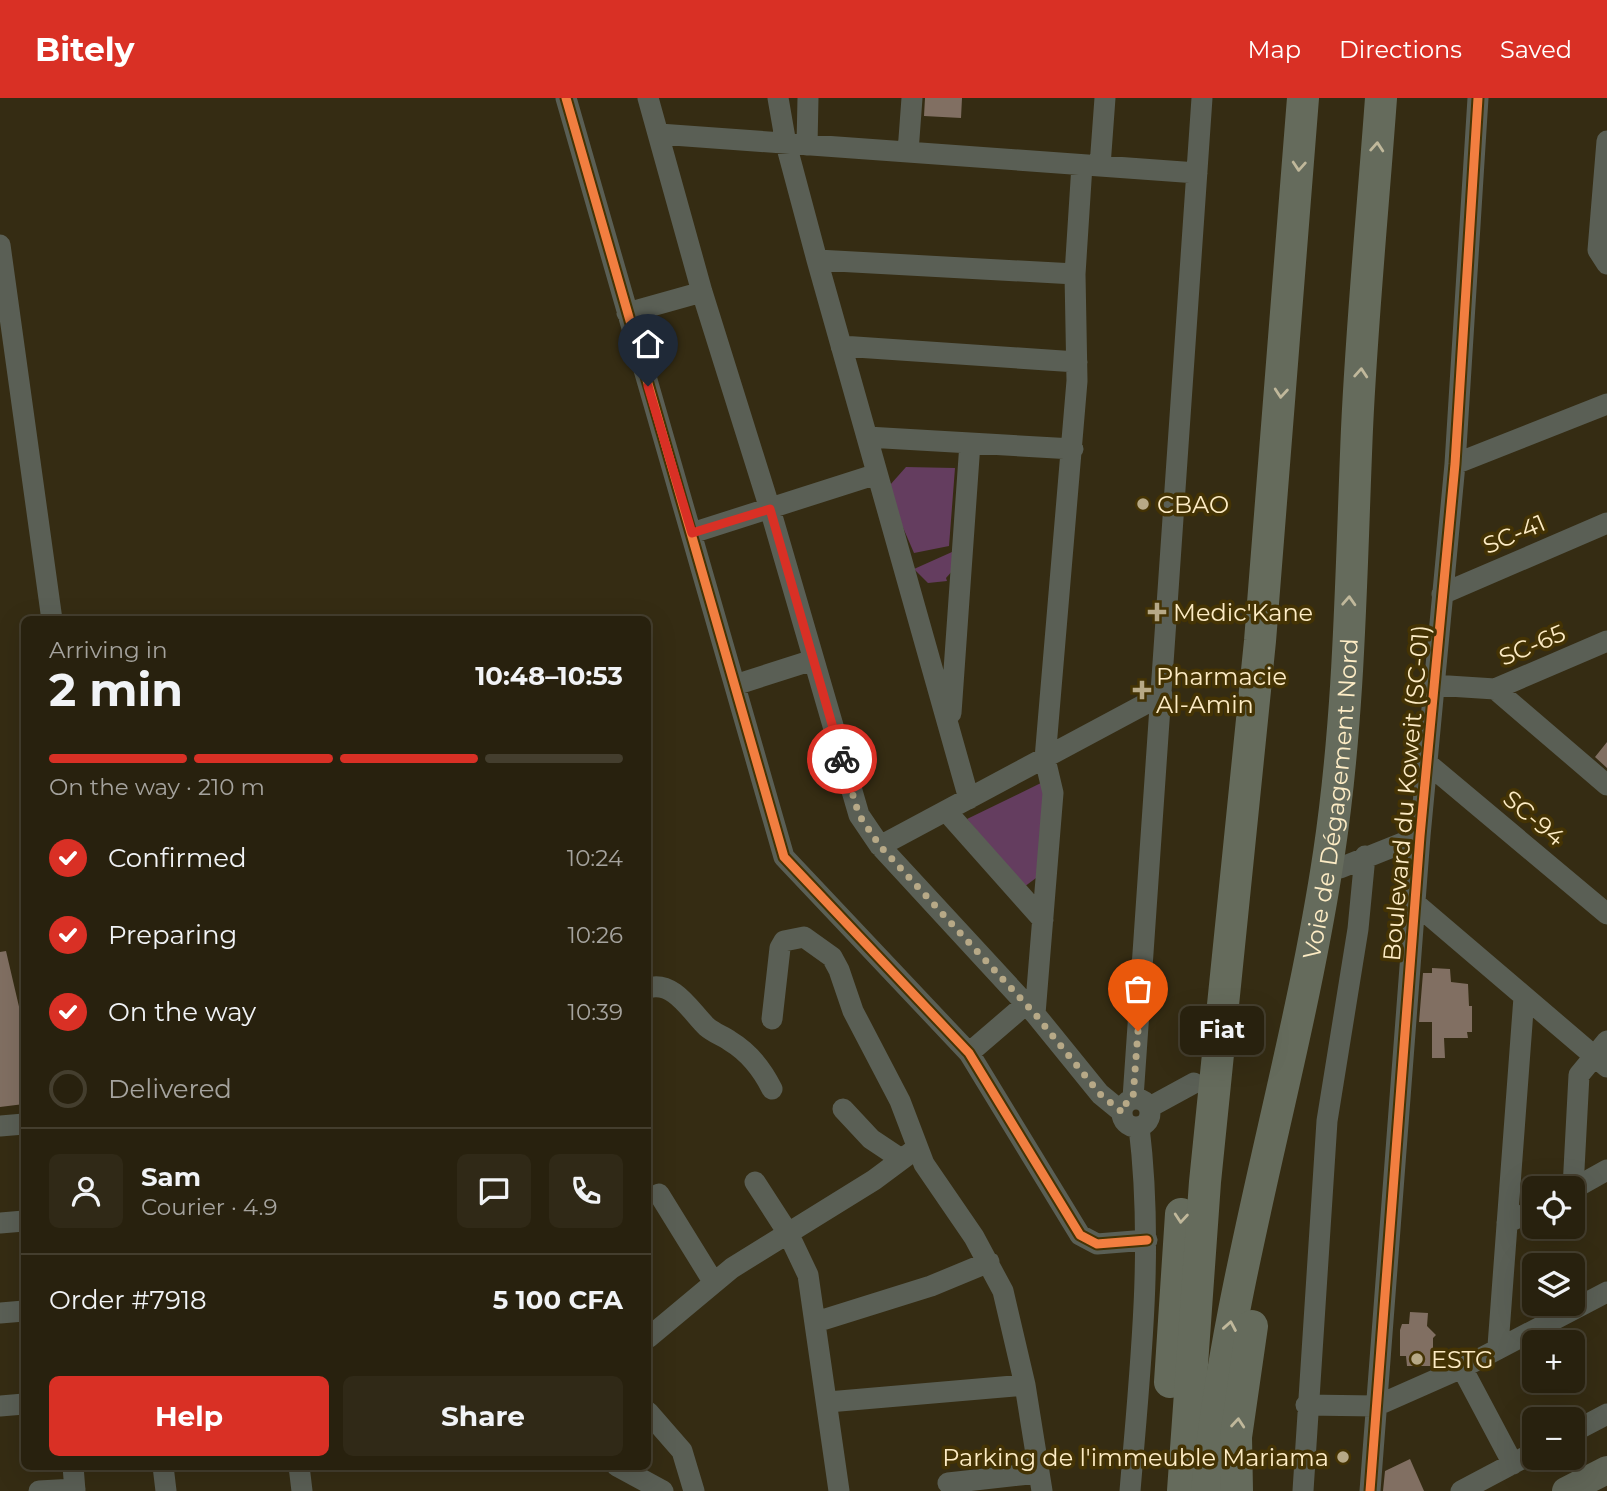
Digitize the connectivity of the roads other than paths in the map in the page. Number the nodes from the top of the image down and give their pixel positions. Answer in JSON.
{"nodes":[{"id":1,"x":566,"y":98,"type":"edge"},
{"id":2,"x":648,"y":98,"type":"edge"},
{"id":3,"x":778,"y":98,"type":"edge"},
{"id":4,"x":808,"y":98,"type":"edge"},
{"id":5,"x":912,"y":98,"type":"edge"},
{"id":6,"x":1105,"y":98,"type":"edge"},
{"id":7,"x":1202,"y":98,"type":"edge"},
{"id":8,"x":1303,"y":98,"type":"edge"},
{"id":9,"x":1381,"y":98,"type":"edge"},
{"id":10,"x":1478,"y":98,"type":"edge"},
{"id":11,"x":659,"y":134,"type":"junction"},
{"id":12,"x":1607,"y":142,"type":"edge"},
{"id":13,"x":786,"y":144,"type":"junction"},
{"id":14,"x":807,"y":145,"type":"junction"},
{"id":15,"x":908,"y":152,"type":"junction"},
{"id":16,"x":1091,"y":166,"type":"junction"},
{"id":17,"x":1197,"y":173,"type":"junction"},
{"id":18,"x":1605,"y":185,"type":"edge"},
{"id":19,"x":0,"y":245,"type":"edge"},
{"id":20,"x":817,"y":260,"type":"junction"},
{"id":21,"x":1607,"y":264,"type":"edge"},
{"id":22,"x":1075,"y":274,"type":"junction"},
{"id":23,"x":702,"y":292,"type":"junction"},
{"id":24,"x":627,"y":313,"type":"junction"},
{"id":25,"x":841,"y":346,"type":"junction"},
{"id":26,"x":1077,"y":362,"type":"junction"},
{"id":27,"x":1607,"y":404,"type":"edge"},
{"id":28,"x":867,"y":437,"type":"junction"},
{"id":29,"x":970,"y":443,"type":"junction"},
{"id":30,"x":1073,"y":449,"type":"junction"},
{"id":31,"x":1455,"y":464,"type":"junction"},
{"id":32,"x":877,"y":474,"type":"junction"},
{"id":33,"x":770,"y":509,"type":"junction"},
{"id":34,"x":1607,"y":523,"type":"edge"},
{"id":35,"x":692,"y":533,"type":"junction"},
{"id":36,"x":1442,"y":594,"type":"junction"},
{"id":37,"x":51,"y":616,"type":"edge"},
{"id":38,"x":1602,"y":649,"type":"edge"},
{"id":39,"x":813,"y":660,"type":"junction"},
{"id":40,"x":1346,"y":670,"type":"junction"},
{"id":41,"x":735,"y":685,"type":"junction"},
{"id":42,"x":1433,"y":685,"type":"junction"},
{"id":43,"x":1495,"y":689,"type":"junction"},
{"id":44,"x":1162,"y":695,"type":"junction"},
{"id":45,"x":950,"y":730,"type":"junction"},
{"id":46,"x":1045,"y":759,"type":"junction"},
{"id":47,"x":1427,"y":763,"type":"junction"},
{"id":48,"x":1607,"y":785,"type":"edge"},
{"id":49,"x":969,"y":799,"type":"junction"},
{"id":50,"x":947,"y":812,"type":"junction"},
{"id":51,"x":1420,"y":836,"type":"junction"},
{"id":52,"x":880,"y":846,"type":"junction"},
{"id":53,"x":1352,"y":862,"type":"junction"},
{"id":54,"x":1416,"y":904,"type":"junction"},
{"id":55,"x":1607,"y":914,"type":"edge"},
{"id":56,"x":1043,"y":920,"type":"junction"},
{"id":57,"x":651,"y":988,"type":"edge"},
{"id":58,"x":1524,"y":997,"type":"junction"},
{"id":59,"x":1031,"y":1009,"type":"junction"},
{"id":60,"x":772,"y":1019,"type":"dead end"},
{"id":61,"x":969,"y":1053,"type":"junction"},
{"id":62,"x":1603,"y":1054,"type":"edge"},
{"id":63,"x":1204,"y":1085,"type":"junction"},
{"id":64,"x":772,"y":1089,"type":"dead end"},
{"id":65,"x":1135,"y":1106,"type":"junction"},
{"id":66,"x":843,"y":1109,"type":"dead end"},
{"id":67,"x":21,"y":1124,"type":"edge"},
{"id":68,"x":0,"y":1126,"type":"edge"},
{"id":69,"x":909,"y":1153,"type":"junction"},
{"id":70,"x":1607,"y":1170,"type":"edge"},
{"id":71,"x":1574,"y":1176,"type":"edge"},
{"id":72,"x":755,"y":1182,"type":"dead end"},
{"id":73,"x":1585,"y":1182,"type":"edge"},
{"id":74,"x":659,"y":1194,"type":"dead end"},
{"id":75,"x":1522,"y":1216,"type":"edge"},
{"id":76,"x":21,"y":1221,"type":"edge"},
{"id":77,"x":0,"y":1223,"type":"edge"},
{"id":78,"x":1507,"y":1223,"type":"junction"},
{"id":79,"x":788,"y":1233,"type":"junction"},
{"id":80,"x":1147,"y":1240,"type":"junction"},
{"id":81,"x":989,"y":1262,"type":"junction"},
{"id":82,"x":714,"y":1283,"type":"junction"},
{"id":83,"x":1607,"y":1292,"type":"edge"},
{"id":84,"x":21,"y":1311,"type":"edge"},
{"id":85,"x":0,"y":1312,"type":"edge"},
{"id":86,"x":817,"y":1322,"type":"junction"},
{"id":87,"x":651,"y":1336,"type":"edge"},
{"id":88,"x":1498,"y":1346,"type":"junction"},
{"id":89,"x":1462,"y":1368,"type":"junction"},
{"id":90,"x":1025,"y":1385,"type":"junction"},
{"id":91,"x":828,"y":1402,"type":"junction"},
{"id":92,"x":21,"y":1404,"type":"edge"},
{"id":93,"x":1306,"y":1405,"type":"junction"},
{"id":94,"x":0,"y":1406,"type":"edge"},
{"id":95,"x":1376,"y":1406,"type":"junction"},
{"id":96,"x":1607,"y":1414,"type":"edge"},
{"id":97,"x":651,"y":1415,"type":"edge"},
{"id":98,"x":1585,"y":1426,"type":"edge"},
{"id":99,"x":1522,"y":1459,"type":"edge"},
{"id":100,"x":1513,"y":1464,"type":"junction"},
{"id":101,"x":73,"y":1470,"type":"edge"},
{"id":102,"x":163,"y":1470,"type":"edge"},
{"id":103,"x":299,"y":1470,"type":"edge"},
{"id":104,"x":624,"y":1470,"type":"edge"},
{"id":105,"x":1607,"y":1470,"type":"edge"},
{"id":106,"x":1041,"y":1482,"type":"edge"},
{"id":107,"x":948,"y":1483,"type":"dead end"},
{"id":108,"x":75,"y":1490,"type":"edge"},
{"id":109,"x":39,"y":1491,"type":"edge"},
{"id":110,"x":166,"y":1491,"type":"edge"},
{"id":111,"x":302,"y":1491,"type":"edge"},
{"id":112,"x":663,"y":1491,"type":"edge"},
{"id":113,"x":694,"y":1491,"type":"edge"},
{"id":114,"x":839,"y":1491,"type":"edge"},
{"id":115,"x":1129,"y":1491,"type":"edge"},
{"id":116,"x":1161,"y":1491,"type":"edge"},
{"id":117,"x":1183,"y":1491,"type":"edge"},
{"id":118,"x":1207,"y":1491,"type":"edge"},
{"id":119,"x":1237,"y":1491,"type":"edge"},
{"id":120,"x":1303,"y":1491,"type":"edge"},
{"id":121,"x":1370,"y":1491,"type":"edge"},
{"id":122,"x":1461,"y":1491,"type":"edge"},
{"id":123,"x":1566,"y":1491,"type":"edge"}],
"edges":[{"from":1,"to":24,"type":"street"},
{"from":2,"to":11,"type":"street"},
{"from":3,"to":13,"type":"street"},
{"from":4,"to":14,"type":"street"},
{"from":5,"to":15,"type":"street"},
{"from":6,"to":16,"type":"street"},
{"from":7,"to":17,"type":"street"},
{"from":8,"to":63,"type":"highway","one_way":true},
{"from":40,"to":9,"type":"highway","name":"Voie de Dégagement Nord","one_way":true},
{"from":10,"to":31,"type":"street","name":"Boulevard du Koweit (SC-01)"},
{"from":11,"to":13,"type":"street"},
{"from":11,"to":23,"type":"street"},
{"from":12,"to":18,"type":"street"},
{"from":13,"to":14,"type":"street"},
{"from":13,"to":20,"type":"street"},
{"from":14,"to":15,"type":"street"},
{"from":15,"to":16,"type":"street"},
{"from":16,"to":17,"type":"street"},
{"from":16,"to":22,"type":"street"},
{"from":17,"to":44,"type":"street"},
{"from":18,"to":21,"type":"street"},
{"from":19,"to":37,"type":"street"},
{"from":20,"to":22,"type":"street"},
{"from":20,"to":25,"type":"street"},
{"from":22,"to":26,"type":"street"},
{"from":23,"to":24,"type":"street"},
{"from":23,"to":33,"type":"street"},
{"from":24,"to":35,"type":"street"},
{"from":25,"to":26,"type":"street"},
{"from":25,"to":28,"type":"street"},
{"from":26,"to":30,"type":"street"},
{"from":27,"to":31,"type":"street"},
{"from":28,"to":29,"type":"street"},
{"from":28,"to":32,"type":"street"},
{"from":29,"to":30,"type":"street"},
{"from":29,"to":45,"type":"street"},
{"from":30,"to":46,"type":"street"},
{"from":31,"to":36,"type":"street","name":"Boulevard du Koweit (SC-01)"},
{"from":32,"to":33,"type":"street"},
{"from":32,"to":45,"type":"street"},
{"from":33,"to":35,"type":"street"},
{"from":33,"to":39,"type":"street"},
{"from":34,"to":36,"type":"street","name":"SC-41"},
{"from":35,"to":41,"type":"street"},
{"from":36,"to":42,"type":"street","name":"Boulevard du Koweit (SC-01)"},
{"from":38,"to":43,"type":"street","name":"SC-65"},
{"from":39,"to":41,"type":"street"},
{"from":39,"to":52,"type":"street"},
{"from":40,"to":53,"type":"highway"},
{"from":118,"to":40,"type":"highway","name":"Voie de Dégagement Nord","one_way":true},
{"from":41,"to":61,"type":"street"},
{"from":42,"to":43,"type":"street","name":"SC-65"},
{"from":42,"to":47,"type":"street","name":"Boulevard du Koweit (SC-01)"},
{"from":43,"to":48,"type":"street"},
{"from":44,"to":46,"type":"street"},
{"from":44,"to":65,"type":"street"},
{"from":45,"to":49,"type":"street"},
{"from":46,"to":49,"type":"street"},
{"from":46,"to":56,"type":"street"},
{"from":47,"to":51,"type":"street","name":"Boulevard du Koweit (SC-01)"},
{"from":47,"to":55,"type":"street","name":"SC-94"},
{"from":49,"to":50,"type":"street"},
{"from":50,"to":52,"type":"street"},
{"from":50,"to":56,"type":"street"},
{"from":51,"to":53,"type":"street"},
{"from":51,"to":54,"type":"street","name":"Boulevard du Koweit (SC-01)"},
{"from":52,"to":59,"type":"street"},
{"from":53,"to":93,"type":"street"},
{"from":119,"to":53,"type":"highway","one_way":true},
{"from":54,"to":58,"type":"street"},
{"from":54,"to":95,"type":"street","name":"Boulevard du Koweit (SC-01)"},
{"from":56,"to":59,"type":"street"},
{"from":57,"to":64,"type":"street"},
{"from":58,"to":62,"type":"street"},
{"from":58,"to":78,"type":"street"},
{"from":59,"to":61,"type":"street"},
{"from":59,"to":65,"type":"street"},
{"from":60,"to":69,"type":"street"},
{"from":61,"to":80,"type":"street"},
{"from":62,"to":71,"type":"street"},
{"from":63,"to":65,"type":"street"},
{"from":63,"to":116,"type":"highway","one_way":true},
{"from":63,"to":117,"type":"highway"},
{"from":65,"to":80,"type":"street"},
{"from":66,"to":69,"type":"street"},
{"from":67,"to":68,"type":"street"},
{"from":69,"to":79,"type":"street"},
{"from":69,"to":81,"type":"street"},
{"from":70,"to":73,"type":"street"},
{"from":72,"to":79,"type":"street"},
{"from":74,"to":82,"type":"street"},
{"from":75,"to":78,"type":"street"},
{"from":76,"to":77,"type":"street"},
{"from":78,"to":88,"type":"street"},
{"from":79,"to":82,"type":"street"},
{"from":79,"to":86,"type":"street"},
{"from":80,"to":115,"type":"street"},
{"from":81,"to":86,"type":"street"},
{"from":81,"to":90,"type":"street"},
{"from":82,"to":87,"type":"street"},
{"from":83,"to":88,"type":"street"},
{"from":84,"to":85,"type":"street"},
{"from":86,"to":91,"type":"street"},
{"from":88,"to":89,"type":"street"},
{"from":89,"to":95,"type":"street"},
{"from":89,"to":100,"type":"street"},
{"from":90,"to":91,"type":"street"},
{"from":90,"to":106,"type":"street"},
{"from":91,"to":114,"type":"street"},
{"from":92,"to":94,"type":"street"},
{"from":93,"to":95,"type":"street"},
{"from":93,"to":120,"type":"street"},
{"from":95,"to":121,"type":"street","name":"Boulevard du Koweit (SC-01)"},
{"from":96,"to":98,"type":"street"},
{"from":97,"to":113,"type":"street"},
{"from":99,"to":100,"type":"street"},
{"from":100,"to":122,"type":"street"},
{"from":101,"to":108,"type":"street"},
{"from":102,"to":110,"type":"street"},
{"from":103,"to":111,"type":"street"},
{"from":104,"to":112,"type":"street"},
{"from":105,"to":123,"type":"main road"},
{"from":106,"to":107,"type":"street"},
{"from":108,"to":109,"type":"street"}]}
